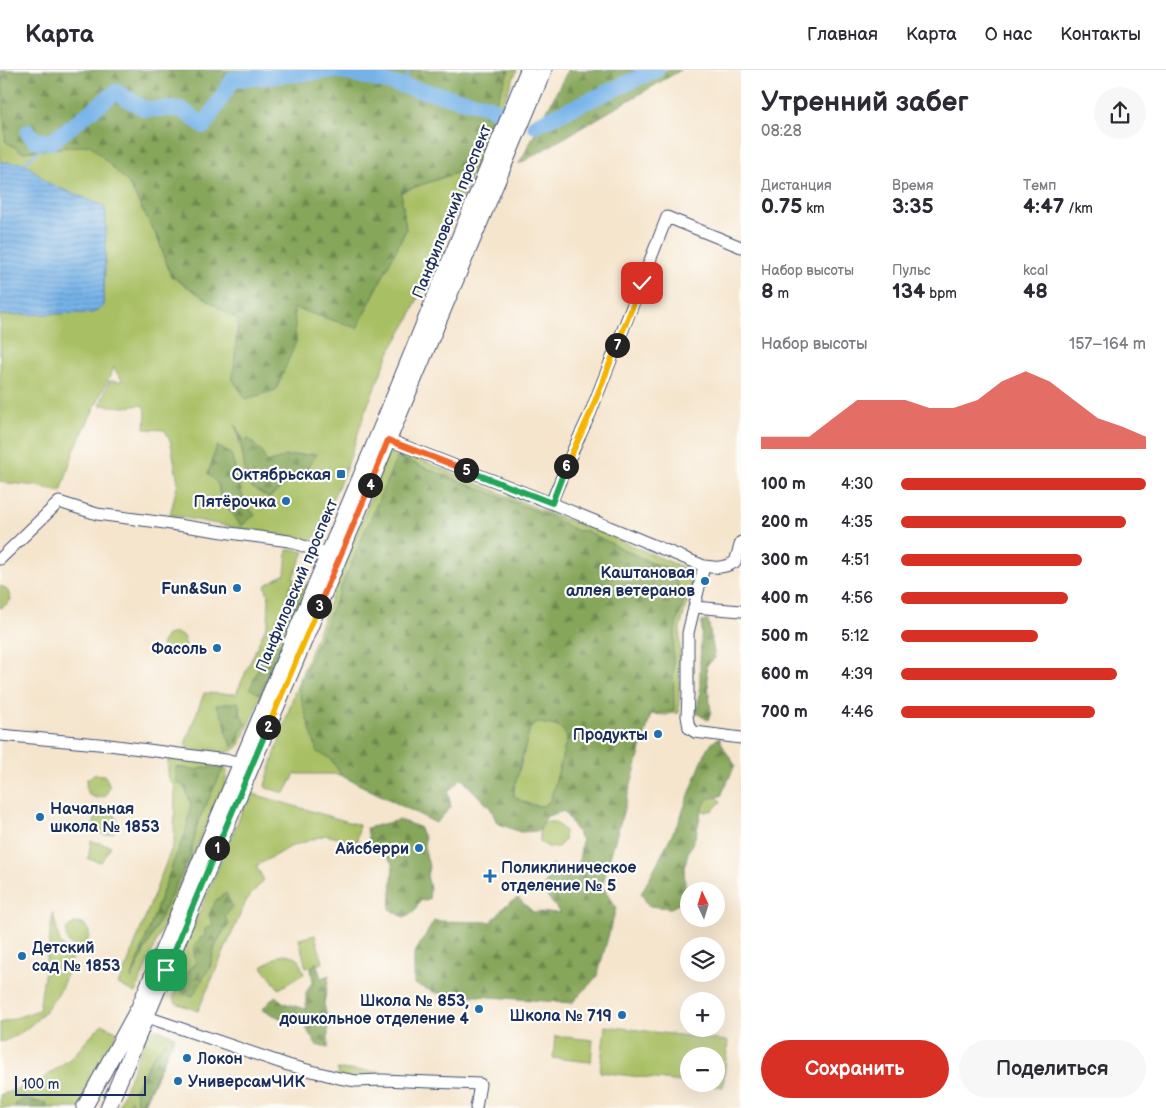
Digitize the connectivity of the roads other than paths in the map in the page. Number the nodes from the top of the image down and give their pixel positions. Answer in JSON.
{"nodes":[{"id":1,"x":528,"y":70,"type":"edge"},
{"id":2,"x":544,"y":70,"type":"edge"},
{"id":3,"x":741,"y":247,"type":"edge"},
{"id":4,"x":388,"y":440,"type":"junction"},
{"id":5,"x":552,"y":503,"type":"junction"},
{"id":6,"x":741,"y":542,"type":"edge"},
{"id":7,"x":328,"y":555,"type":"junction"},
{"id":8,"x":0,"y":559,"type":"edge"},
{"id":9,"x":704,"y":566,"type":"junction"},
{"id":10,"x":694,"y":607,"type":"junction"},
{"id":11,"x":741,"y":611,"type":"edge"},
{"id":12,"x":0,"y":735,"type":"edge"},
{"id":13,"x":741,"y":738,"type":"edge"},
{"id":14,"x":241,"y":762,"type":"junction"},
{"id":15,"x":147,"y":1017,"type":"junction"},
{"id":16,"x":84,"y":1108,"type":"edge"},
{"id":17,"x":108,"y":1108,"type":"edge"},
{"id":18,"x":476,"y":1108,"type":"edge"}],
"edges":[{"from":1,"to":7,"type":"main road","name":"Панфиловский проспект"},
{"from":2,"to":4,"type":"main road","name":"Панфиловский проспект"},
{"from":3,"to":5,"type":"street"},
{"from":4,"to":5,"type":"street"},
{"from":4,"to":15,"type":"main road","name":"Панфиловский проспект"},
{"from":5,"to":9,"type":"street"},
{"from":6,"to":9,"type":"street"},
{"from":7,"to":8,"type":"street"},
{"from":7,"to":14,"type":"main road","name":"Панфиловский проспект"},
{"from":9,"to":10,"type":"street"},
{"from":10,"to":11,"type":"street"},
{"from":10,"to":13,"type":"street"},
{"from":12,"to":14,"type":"street"},
{"from":14,"to":16,"type":"main road","name":"Панфиловский проспект"},
{"from":15,"to":17,"type":"main road","name":"Панфиловский проспект"},
{"from":15,"to":18,"type":"street"}]}
